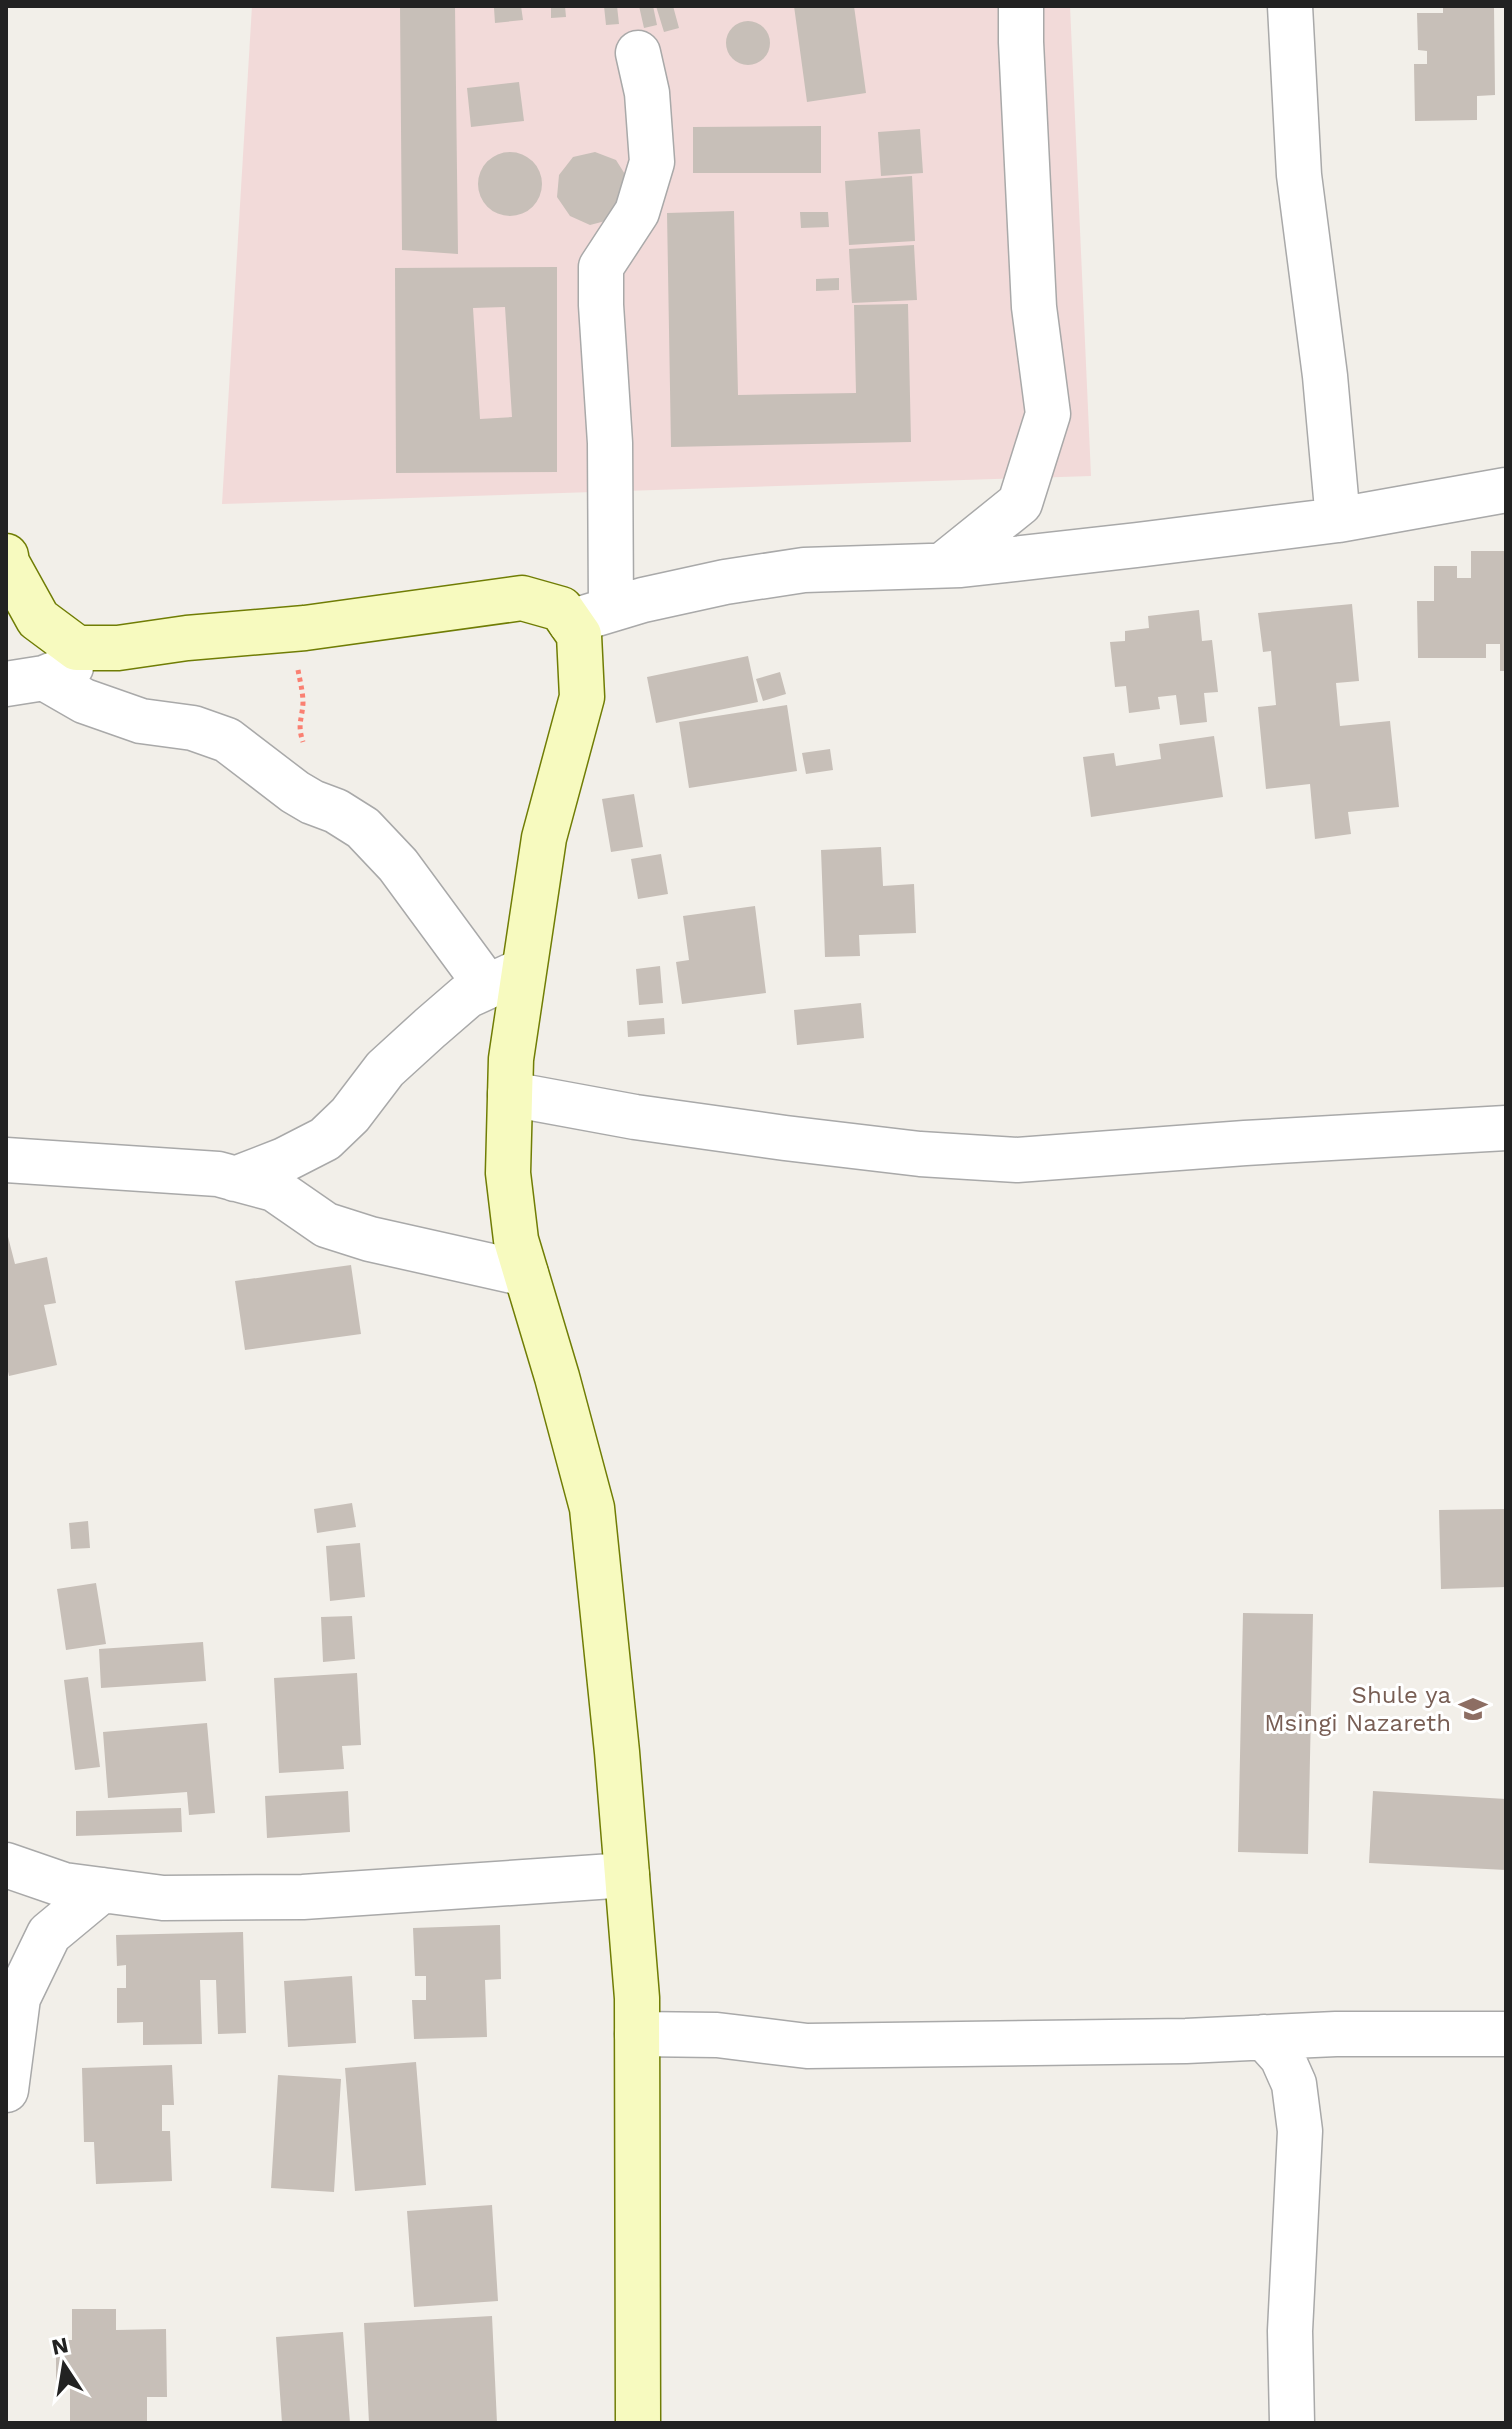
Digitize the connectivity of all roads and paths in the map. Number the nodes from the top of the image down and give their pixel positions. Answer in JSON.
{"nodes":[{"id":1,"x":1021,"y":6,"type":"edge"},
{"id":2,"x":1290,"y":6,"type":"edge"},
{"id":3,"x":638,"y":53,"type":"dead end"},
{"id":4,"x":1506,"y":490,"type":"edge"},
{"id":5,"x":1338,"y":520,"type":"junction"},
{"id":6,"x":6,"y":556,"type":"edge"},
{"id":7,"x":943,"y":565,"type":"junction"},
{"id":8,"x":611,"y":609,"type":"junction"},
{"id":9,"x":570,"y":622,"type":"junction"},
{"id":10,"x":290,"y":629,"type":"junction"},
{"id":11,"x":118,"y":648,"type":"junction"},
{"id":12,"x":25,"y":681,"type":"edge"},
{"id":13,"x":308,"y":751,"type":"dead end"},
{"id":14,"x":506,"y":978,"type":"junction"},
{"id":15,"x":510,"y":1094,"type":"junction"},
{"id":16,"x":1506,"y":1128,"type":"edge"},
{"id":17,"x":6,"y":1160,"type":"edge"},
{"id":18,"x":235,"y":1179,"type":"junction"},
{"id":19,"x":526,"y":1274,"type":"junction"},
{"id":20,"x":6,"y":1865,"type":"edge"},
{"id":21,"x":627,"y":1875,"type":"junction"},
{"id":22,"x":102,"y":1890,"type":"junction"},
{"id":23,"x":637,"y":2034,"type":"junction"},
{"id":24,"x":1336,"y":2034,"type":"junction"},
{"id":25,"x":1506,"y":2034,"type":"edge"},
{"id":26,"x":1264,"y":2037,"type":"junction"},
{"id":27,"x":6,"y":2090,"type":"edge"},
{"id":28,"x":1297,"y":2111,"type":"junction"},
{"id":29,"x":638,"y":2423,"type":"edge"},
{"id":30,"x":1292,"y":2423,"type":"edge"}],
"edges":[{"from":1,"to":7,"type":"street"},
{"from":2,"to":5,"type":"street"},
{"from":3,"to":8,"type":"street"},
{"from":4,"to":5,"type":"street"},
{"from":5,"to":7,"type":"street"},
{"from":6,"to":11,"type":"street"},
{"from":7,"to":8,"type":"street"},
{"from":8,"to":9,"type":"street"},
{"from":9,"to":10,"type":"street"},
{"from":9,"to":14,"type":"street"},
{"from":10,"to":11,"type":"street"},
{"from":10,"to":13,"type":"path"},
{"from":11,"to":12,"type":"street"},
{"from":12,"to":14,"type":"street"},
{"from":14,"to":15,"type":"street"},
{"from":14,"to":18,"type":"street"},
{"from":15,"to":16,"type":"street"},
{"from":15,"to":19,"type":"street"},
{"from":17,"to":18,"type":"street"},
{"from":18,"to":19,"type":"street"},
{"from":19,"to":21,"type":"street"},
{"from":20,"to":22,"type":"street"},
{"from":21,"to":22,"type":"street"},
{"from":21,"to":23,"type":"street"},
{"from":22,"to":27,"type":"street"},
{"from":23,"to":26,"type":"street"},
{"from":23,"to":29,"type":"street"},
{"from":24,"to":25,"type":"street"},
{"from":24,"to":26,"type":"street"},
{"from":24,"to":28,"type":"street"},
{"from":26,"to":28,"type":"street"},
{"from":28,"to":30,"type":"street"}]}
